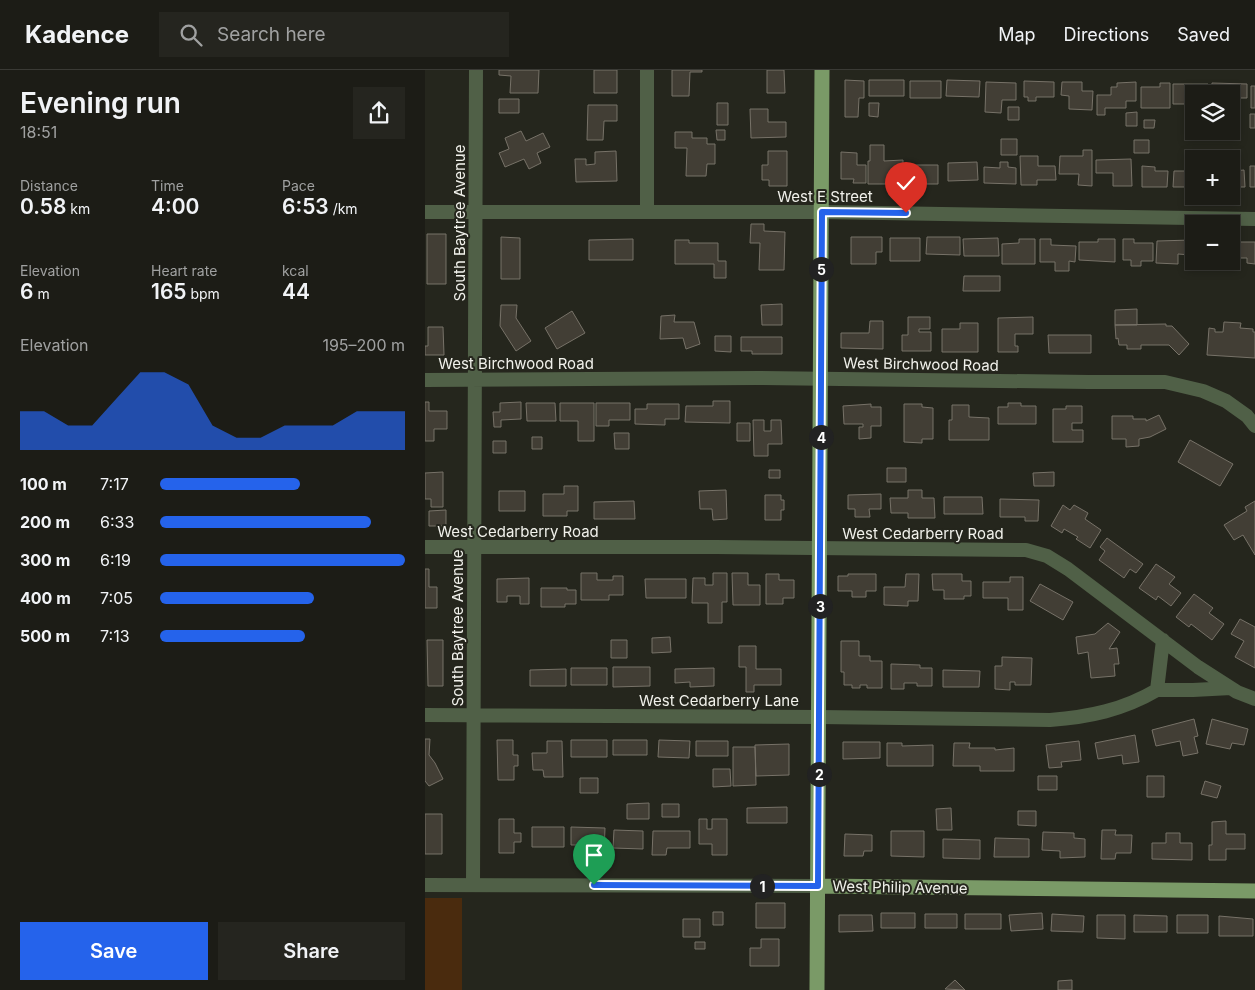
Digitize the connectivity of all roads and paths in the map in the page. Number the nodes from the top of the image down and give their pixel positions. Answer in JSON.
{"nodes":[{"id":1,"x":476,"y":70,"type":"edge"},
{"id":2,"x":647,"y":70,"type":"edge"},
{"id":3,"x":822,"y":70,"type":"edge"},
{"id":4,"x":425,"y":212,"type":"edge"},
{"id":5,"x":476,"y":212,"type":"junction"},
{"id":6,"x":647,"y":212,"type":"junction"},
{"id":7,"x":822,"y":212,"type":"junction"},
{"id":8,"x":1255,"y":219,"type":"edge"},
{"id":9,"x":821,"y":379,"type":"junction"},
{"id":10,"x":425,"y":380,"type":"edge"},
{"id":11,"x":475,"y":380,"type":"junction"},
{"id":12,"x":1255,"y":426,"type":"edge"},
{"id":13,"x":425,"y":547,"type":"edge"},
{"id":14,"x":474,"y":547,"type":"junction"},
{"id":15,"x":820,"y":548,"type":"junction"},
{"id":16,"x":1163,"y":640,"type":"junction"},
{"id":17,"x":1231,"y":688,"type":"junction"},
{"id":18,"x":1157,"y":690,"type":"junction"},
{"id":19,"x":1255,"y":699,"type":"edge"},
{"id":20,"x":425,"y":716,"type":"edge"},
{"id":21,"x":473,"y":716,"type":"junction"},
{"id":22,"x":819,"y":717,"type":"junction"},
{"id":23,"x":425,"y":885,"type":"edge"},
{"id":24,"x":473,"y":885,"type":"junction"},
{"id":25,"x":818,"y":886,"type":"junction"},
{"id":26,"x":1255,"y":891,"type":"edge"},
{"id":27,"x":817,"y":990,"type":"edge"}],
"edges":[{"from":1,"to":5,"type":"street","name":"South Baytree Avenue"},
{"from":2,"to":6,"type":"street"},
{"from":3,"to":7,"type":"main road"},
{"from":4,"to":5,"type":"street","name":"West E Street"},
{"from":5,"to":6,"type":"street","name":"West E Street"},
{"from":5,"to":11,"type":"street","name":"South Baytree Avenue"},
{"from":6,"to":7,"type":"street","name":"West E Street"},
{"from":7,"to":8,"type":"street","name":"West E Street"},
{"from":7,"to":9,"type":"main road"},
{"from":9,"to":11,"type":"street","name":"West Birchwood Road"},
{"from":9,"to":12,"type":"street","name":"West Birchwood Road"},
{"from":9,"to":15,"type":"main road"},
{"from":10,"to":11,"type":"street","name":"West Birchwood Road"},
{"from":11,"to":14,"type":"street","name":"South Baytree Avenue"},
{"from":13,"to":14,"type":"street","name":"West Cedarberry Road"},
{"from":14,"to":15,"type":"street","name":"West Cedarberry Road"},
{"from":14,"to":21,"type":"street","name":"South Baytree Avenue"},
{"from":15,"to":16,"type":"street","name":"West Cedarberry Road"},
{"from":15,"to":22,"type":"main road"},
{"from":16,"to":17,"type":"street","name":"West Cedarberry Road"},
{"from":16,"to":18,"type":"street"},
{"from":17,"to":18,"type":"street"},
{"from":17,"to":19,"type":"street","name":"West Cedarberry Road"},
{"from":18,"to":22,"type":"street","name":"West Cedarberry Lane"},
{"from":20,"to":21,"type":"street","name":"West Cedarberry Lane"},
{"from":21,"to":22,"type":"street","name":"West Cedarberry Lane"},
{"from":21,"to":24,"type":"street","name":"South Baytree Avenue"},
{"from":22,"to":25,"type":"main road"},
{"from":23,"to":24,"type":"street","name":"West Philip Avenue"},
{"from":24,"to":25,"type":"street","name":"West Philip Avenue"},
{"from":25,"to":26,"type":"main road","name":"West Philip Avenue"},
{"from":25,"to":27,"type":"main road"}]}
